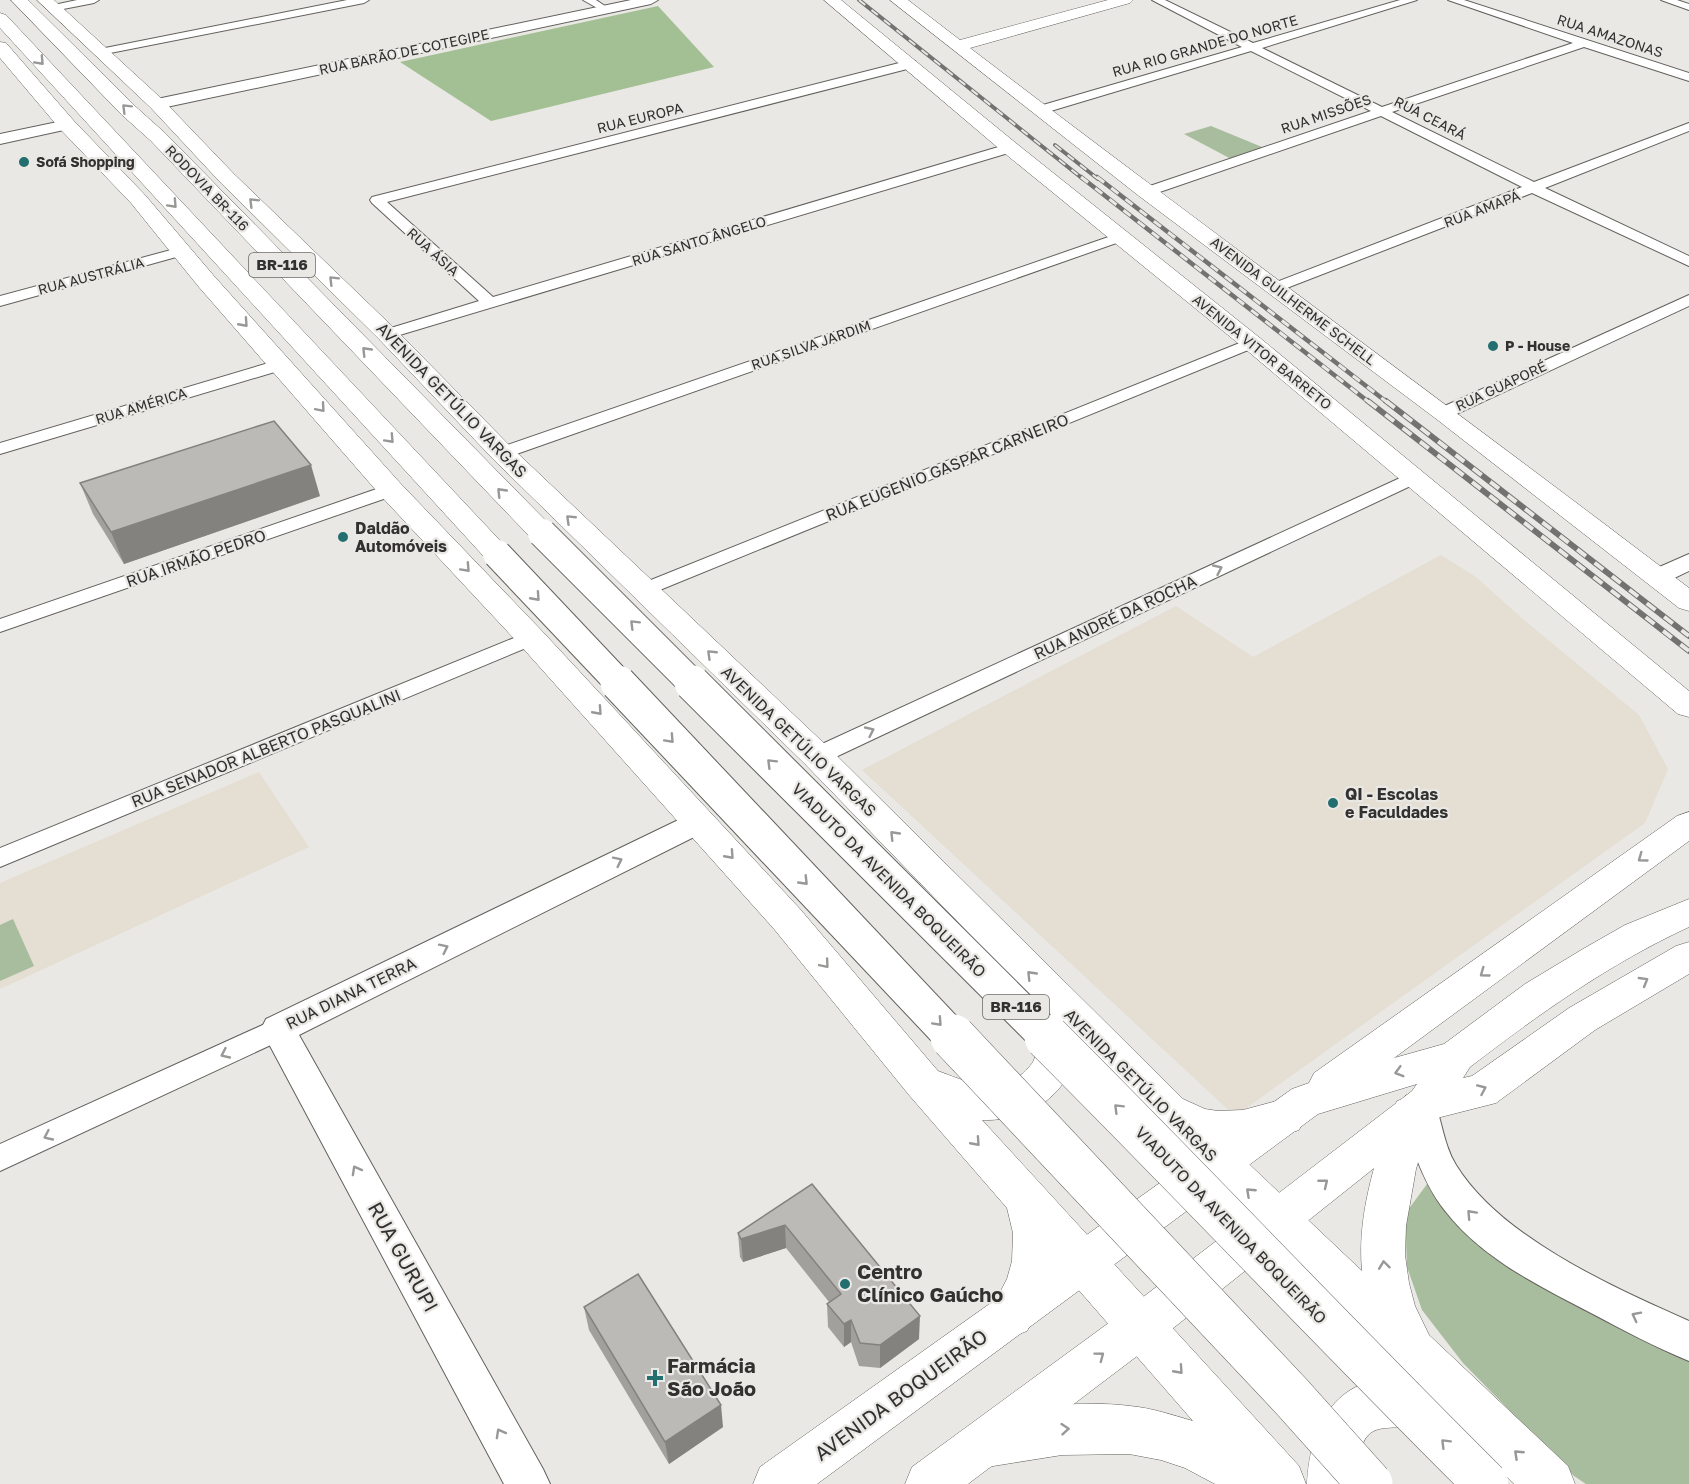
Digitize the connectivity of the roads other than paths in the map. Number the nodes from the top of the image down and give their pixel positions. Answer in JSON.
{"nodes":[{"id":1,"x":19,"y":0,"type":"edge"},
{"id":2,"x":94,"y":0,"type":"edge"},
{"id":3,"x":364,"y":0,"type":"edge"},
{"id":4,"x":588,"y":0,"type":"edge"},
{"id":5,"x":651,"y":0,"type":"edge"},
{"id":6,"x":832,"y":0,"type":"edge"},
{"id":7,"x":898,"y":0,"type":"edge"},
{"id":8,"x":1125,"y":0,"type":"edge"},
{"id":9,"x":1157,"y":0,"type":"edge"},
{"id":10,"x":1412,"y":0,"type":"edge"},
{"id":11,"x":1453,"y":0,"type":"edge"},
{"id":12,"x":1666,"y":0,"type":"edge"},
{"id":13,"x":49,"y":4,"type":"edge"},
{"id":14,"x":1689,"y":7,"type":"edge"},
{"id":15,"x":606,"y":10,"type":"junction"},
{"id":16,"x":0,"y":18,"type":"edge"},
{"id":17,"x":1584,"y":43,"type":"junction"},
{"id":18,"x":957,"y":46,"type":"junction"},
{"id":19,"x":0,"y":47,"type":"edge"},
{"id":20,"x":1253,"y":48,"type":"junction"},
{"id":21,"x":100,"y":52,"type":"junction"},
{"id":22,"x":911,"y":64,"type":"junction"},
{"id":23,"x":1689,"y":77,"type":"edge"},
{"id":24,"x":157,"y":104,"type":"junction"},
{"id":25,"x":1041,"y":110,"type":"junction"},
{"id":26,"x":1382,"y":111,"type":"junction"},
{"id":27,"x":67,"y":125,"type":"junction"},
{"id":28,"x":1689,"y":128,"type":"edge"},
{"id":29,"x":158,"y":136,"type":"junction"},
{"id":30,"x":0,"y":139,"type":"edge"},
{"id":31,"x":120,"y":146,"type":"junction"},
{"id":32,"x":1010,"y":148,"type":"junction"},
{"id":33,"x":227,"y":178,"type":"junction"},
{"id":34,"x":1536,"y":189,"type":"junction"},
{"id":35,"x":1146,"y":192,"type":"junction"},
{"id":36,"x":138,"y":199,"type":"junction"},
{"id":37,"x":376,"y":200,"type":"joint"},
{"id":38,"x":1120,"y":237,"type":"junction"},
{"id":39,"x":182,"y":251,"type":"junction"},
{"id":40,"x":1689,"y":262,"type":"edge"},
{"id":41,"x":1274,"y":288,"type":"junction"},
{"id":42,"x":1689,"y":300,"type":"edge"},
{"id":43,"x":0,"y":301,"type":"edge"},
{"id":44,"x":490,"y":303,"type":"junction"},
{"id":45,"x":387,"y":334,"type":"junction"},
{"id":46,"x":1252,"y":344,"type":"junction"},
{"id":47,"x":282,"y":364,"type":"junction"},
{"id":48,"x":1444,"y":413,"type":"junction"},
{"id":49,"x":0,"y":448,"type":"edge"},
{"id":50,"x":502,"y":453,"type":"junction"},
{"id":51,"x":1413,"y":478,"type":"junction"},
{"id":52,"x":392,"y":490,"type":"junction"},
{"id":53,"x":542,"y":534,"type":"joint"},
{"id":54,"x":1689,"y":561,"type":"edge"},
{"id":55,"x":1658,"y":578,"type":"junction"},
{"id":56,"x":643,"y":590,"type":"junction"},
{"id":57,"x":1689,"y":602,"type":"edge"},
{"id":58,"x":0,"y":627,"type":"edge"},
{"id":59,"x":531,"y":638,"type":"junction"},
{"id":60,"x":1664,"y":687,"type":"junction"},
{"id":61,"x":1689,"y":707,"type":"edge"},
{"id":62,"x":1689,"y":723,"type":"edge"},
{"id":63,"x":817,"y":756,"type":"junction"},
{"id":64,"x":699,"y":822,"type":"junction"},
{"id":65,"x":1689,"y":824,"type":"edge"},
{"id":66,"x":0,"y":858,"type":"edge"},
{"id":67,"x":1689,"y":912,"type":"edge"},
{"id":68,"x":1689,"y":956,"type":"edge"},
{"id":69,"x":1057,"y":1001,"type":"junction"},
{"id":70,"x":278,"y":1029,"type":"junction"},
{"id":71,"x":1468,"y":1047,"type":"junction"},
{"id":72,"x":923,"y":1083,"type":"junction"},
{"id":73,"x":1161,"y":1105,"type":"junction"},
{"id":74,"x":1419,"y":1108,"type":"junction"},
{"id":75,"x":1295,"y":1109,"type":"junction"},
{"id":76,"x":0,"y":1158,"type":"edge"},
{"id":77,"x":1220,"y":1164,"type":"junction"},
{"id":78,"x":1027,"y":1200,"type":"junction"},
{"id":79,"x":1279,"y":1219,"type":"junction"},
{"id":80,"x":1082,"y":1263,"type":"junction"},
{"id":81,"x":1011,"y":1315,"type":"junction"},
{"id":82,"x":1141,"y":1326,"type":"junction"},
{"id":83,"x":1689,"y":1341,"type":"edge"},
{"id":84,"x":1419,"y":1357,"type":"junction"},
{"id":85,"x":1486,"y":1424,"type":"junction"},
{"id":86,"x":987,"y":1442,"type":"junction"},
{"id":87,"x":528,"y":1484,"type":"edge"},
{"id":88,"x":777,"y":1484,"type":"edge"},
{"id":89,"x":929,"y":1484,"type":"edge"},
{"id":90,"x":1260,"y":1484,"type":"edge"},
{"id":91,"x":1281,"y":1484,"type":"edge"},
{"id":92,"x":1332,"y":1484,"type":"edge"},
{"id":93,"x":1370,"y":1484,"type":"edge"},
{"id":94,"x":1486,"y":1484,"type":"edge"},
{"id":95,"x":1550,"y":1484,"type":"edge"}],
"edges":[{"from":29,"to":1,"type":"main road","name":"RODOVIA BR-116","number":"BR-116","one_way":true},
{"from":2,"to":13,"type":"street"},
{"from":3,"to":21,"type":"street"},
{"from":4,"to":15,"type":"street"},
{"from":5,"to":15,"type":"street","name":"RUA BARÃO DE COTEGIPE"},
{"from":6,"to":22,"type":"main road","name":"AVENIDA VITOR BARRETO"},
{"from":7,"to":18,"type":"main road","name":"AVENIDA GUILHERME SCHELL"},
{"from":8,"to":18,"type":"main road"},
{"from":9,"to":20,"type":"street","name":"RUA CEARÁ"},
{"from":10,"to":20,"type":"street","name":"RUA RIO GRANDE DO NORTE"},
{"from":11,"to":17,"type":"street","name":"RUA AMAZONAS"},
{"from":12,"to":14,"type":"street"},
{"from":13,"to":21,"type":"main road","name":"AVENIDA GETÚLIO VARGAS"},
{"from":15,"to":24,"type":"street","name":"RUA BARÃO DE COTEGIPE"},
{"from":16,"to":31,"type":"main road","number":"BR-116","one_way":true},
{"from":17,"to":23,"type":"street","name":"RUA AMAZONAS"},
{"from":17,"to":26,"type":"street","name":"RUA MISSÕES"},
{"from":18,"to":25,"type":"main road","name":"AVENIDA GUILHERME SCHELL"},
{"from":19,"to":27,"type":"main road"},
{"from":20,"to":25,"type":"street","name":"RUA RIO GRANDE DO NORTE"},
{"from":20,"to":26,"type":"street","name":"RUA CEARÁ"},
{"from":21,"to":24,"type":"main road","name":"AVENIDA GETÚLIO VARGAS"},
{"from":22,"to":32,"type":"main road","name":"AVENIDA VITOR BARRETO"},
{"from":22,"to":37,"type":"street","name":"RUA EUROPA"},
{"from":24,"to":33,"type":"main road","name":"AVENIDA GETÚLIO VARGAS"},
{"from":25,"to":35,"type":"main road","name":"AVENIDA GUILHERME SCHELL"},
{"from":26,"to":34,"type":"street","name":"RUA CEARÁ"},
{"from":26,"to":35,"type":"street","name":"RUA MISSÕES"},
{"from":27,"to":30,"type":"street"},
{"from":27,"to":36,"type":"main road"},
{"from":28,"to":34,"type":"street","name":"RUA AMAPÁ"},
{"from":29,"to":33,"type":"main road","number":"BR-116"},
{"from":53,"to":29,"type":"main road","name":"RODOVIA BR-116","number":"BR-116","one_way":true},
{"from":31,"to":36,"type":"main road","number":"BR-116"},
{"from":31,"to":93,"type":"main road","number":"BR-116","one_way":true,"bridge":true},
{"from":32,"to":38,"type":"main road","name":"AVENIDA VITOR BARRETO"},
{"from":32,"to":44,"type":"street","name":"RUA SANTO ÂNGELO"},
{"from":45,"to":33,"type":"main road","name":"AVENIDA GETÚLIO VARGAS","one_way":true},
{"from":34,"to":40,"type":"street","name":"RUA CEARÁ"},
{"from":34,"to":41,"type":"street","name":"RUA AMAPÁ"},
{"from":35,"to":41,"type":"main road","name":"AVENIDA GUILHERME SCHELL"},
{"from":36,"to":39,"type":"main road"},
{"from":37,"to":44,"type":"street","name":"RUA ÁSIA"},
{"from":38,"to":46,"type":"main road","name":"AVENIDA VITOR BARRETO"},
{"from":38,"to":50,"type":"street","name":"RUA SILVA JARDIM"},
{"from":39,"to":43,"type":"street","name":"RUA AUSTRÁLIA"},
{"from":39,"to":47,"type":"main road","one_way":true},
{"from":41,"to":48,"type":"main road","name":"AVENIDA GUILHERME SCHELL"},
{"from":42,"to":48,"type":"street","name":"RUA GUAPORÉ"},
{"from":44,"to":45,"type":"street","name":"RUA SANTO ÂNGELO"},
{"from":45,"to":50,"type":"main road","name":"AVENIDA GETÚLIO VARGAS"},
{"from":46,"to":51,"type":"main road","name":"AVENIDA VITOR BARRETO"},
{"from":46,"to":56,"type":"street","name":"RUA EUGENIO GASPAR CARNEIRO"},
{"from":47,"to":49,"type":"street","name":"RUA AMÉRICA"},
{"from":47,"to":52,"type":"main road","one_way":true},
{"from":48,"to":55,"type":"main road","name":"AVENIDA GUILHERME SCHELL"},
{"from":56,"to":50,"type":"main road","name":"AVENIDA GETÚLIO VARGAS","one_way":true},
{"from":51,"to":60,"type":"main road","name":"AVENIDA VITOR BARRETO"},
{"from":63,"to":51,"type":"street","name":"RUA ANDRÉ DA ROCHA","one_way":true},
{"from":52,"to":58,"type":"street","name":"RUA IRMÃO PEDRO"},
{"from":52,"to":59,"type":"main road","one_way":true},
{"from":94,"to":53,"type":"main road","name":"VIADUTO DA AVENIDA BOQUEIRÃO","number":"BR-116","one_way":true,"bridge":true},
{"from":54,"to":55,"type":"street"},
{"from":55,"to":57,"type":"main road","name":"AVENIDA GUILHERME SCHELL"},
{"from":63,"to":56,"type":"main road","name":"AVENIDA GETÚLIO VARGAS","one_way":true},
{"from":59,"to":64,"type":"main road","one_way":true},
{"from":59,"to":66,"type":"street","name":"RUA SENADOR ALBERTO PASQUALINI"},
{"from":60,"to":61,"type":"main road","name":"AVENIDA VITOR BARRETO"},
{"from":60,"to":62,"type":"main road"},
{"from":69,"to":63,"type":"main road","name":"AVENIDA GETÚLIO VARGAS","one_way":true},
{"from":70,"to":64,"type":"street","name":"RUA DIANA TERRA","one_way":true},
{"from":64,"to":72,"type":"main road","one_way":true},
{"from":65,"to":75,"type":"main road","one_way":true},
{"from":67,"to":71,"type":"main road","name":"AVENIDA BOQUEIRÃO"},
{"from":74,"to":68,"type":"main road","one_way":true},
{"from":69,"to":72,"type":"main road"},
{"from":69,"to":73,"type":"main road","name":"AVENIDA GETÚLIO VARGAS"},
{"from":70,"to":76,"type":"street","name":"RUA DIANA TERRA","one_way":true},
{"from":87,"to":70,"type":"street","name":"RUA GURUPI","one_way":true},
{"from":71,"to":74,"type":"main road","name":"AVENIDA BOQUEIRÃO"},
{"from":71,"to":75,"type":"main road","name":"AVENIDA BOQUEIRÃO","one_way":true},
{"from":72,"to":78,"type":"main road","one_way":true},
{"from":73,"to":75,"type":"main road"},
{"from":73,"to":77,"type":"main road","name":"AVENIDA GETÚLIO VARGAS"},
{"from":79,"to":74,"type":"main road","name":"AVENIDA BOQUEIRÃO","one_way":true},
{"from":83,"to":74,"type":"street","one_way":true},
{"from":84,"to":74,"type":"main road","one_way":true},
{"from":75,"to":77,"type":"main road","name":"AVENIDA BOQUEIRÃO"},
{"from":79,"to":77,"type":"main road","name":"AVENIDA GETÚLIO VARGAS","one_way":true},
{"from":77,"to":80,"type":"main road","name":"AVENIDA BOQUEIRÃO"},
{"from":78,"to":80,"type":"main road"},
{"from":78,"to":81,"type":"main road"},
{"from":79,"to":82,"type":"main road","name":"AVENIDA BOQUEIRÃO"},
{"from":79,"to":84,"type":"main road","name":"AVENIDA GETÚLIO VARGAS"},
{"from":80,"to":81,"type":"main road","name":"AVENIDA BOQUEIRÃO"},
{"from":80,"to":82,"type":"main road"},
{"from":81,"to":88,"type":"main road","name":"AVENIDA BOQUEIRÃO"},
{"from":86,"to":82,"type":"main road","name":"AVENIDA BOQUEIRÃO","one_way":true},
{"from":82,"to":91,"type":"main road","one_way":true},
{"from":84,"to":85,"type":"main road","name":"AVENIDA GETÚLIO VARGAS"},
{"from":85,"to":92,"type":"main road"},
{"from":95,"to":85,"type":"main road","name":"AVENIDA GETÚLIO VARGAS","one_way":true},
{"from":86,"to":89,"type":"main road","name":"AVENIDA BOQUEIRÃO"},
{"from":86,"to":90,"type":"main road","one_way":true}]}
